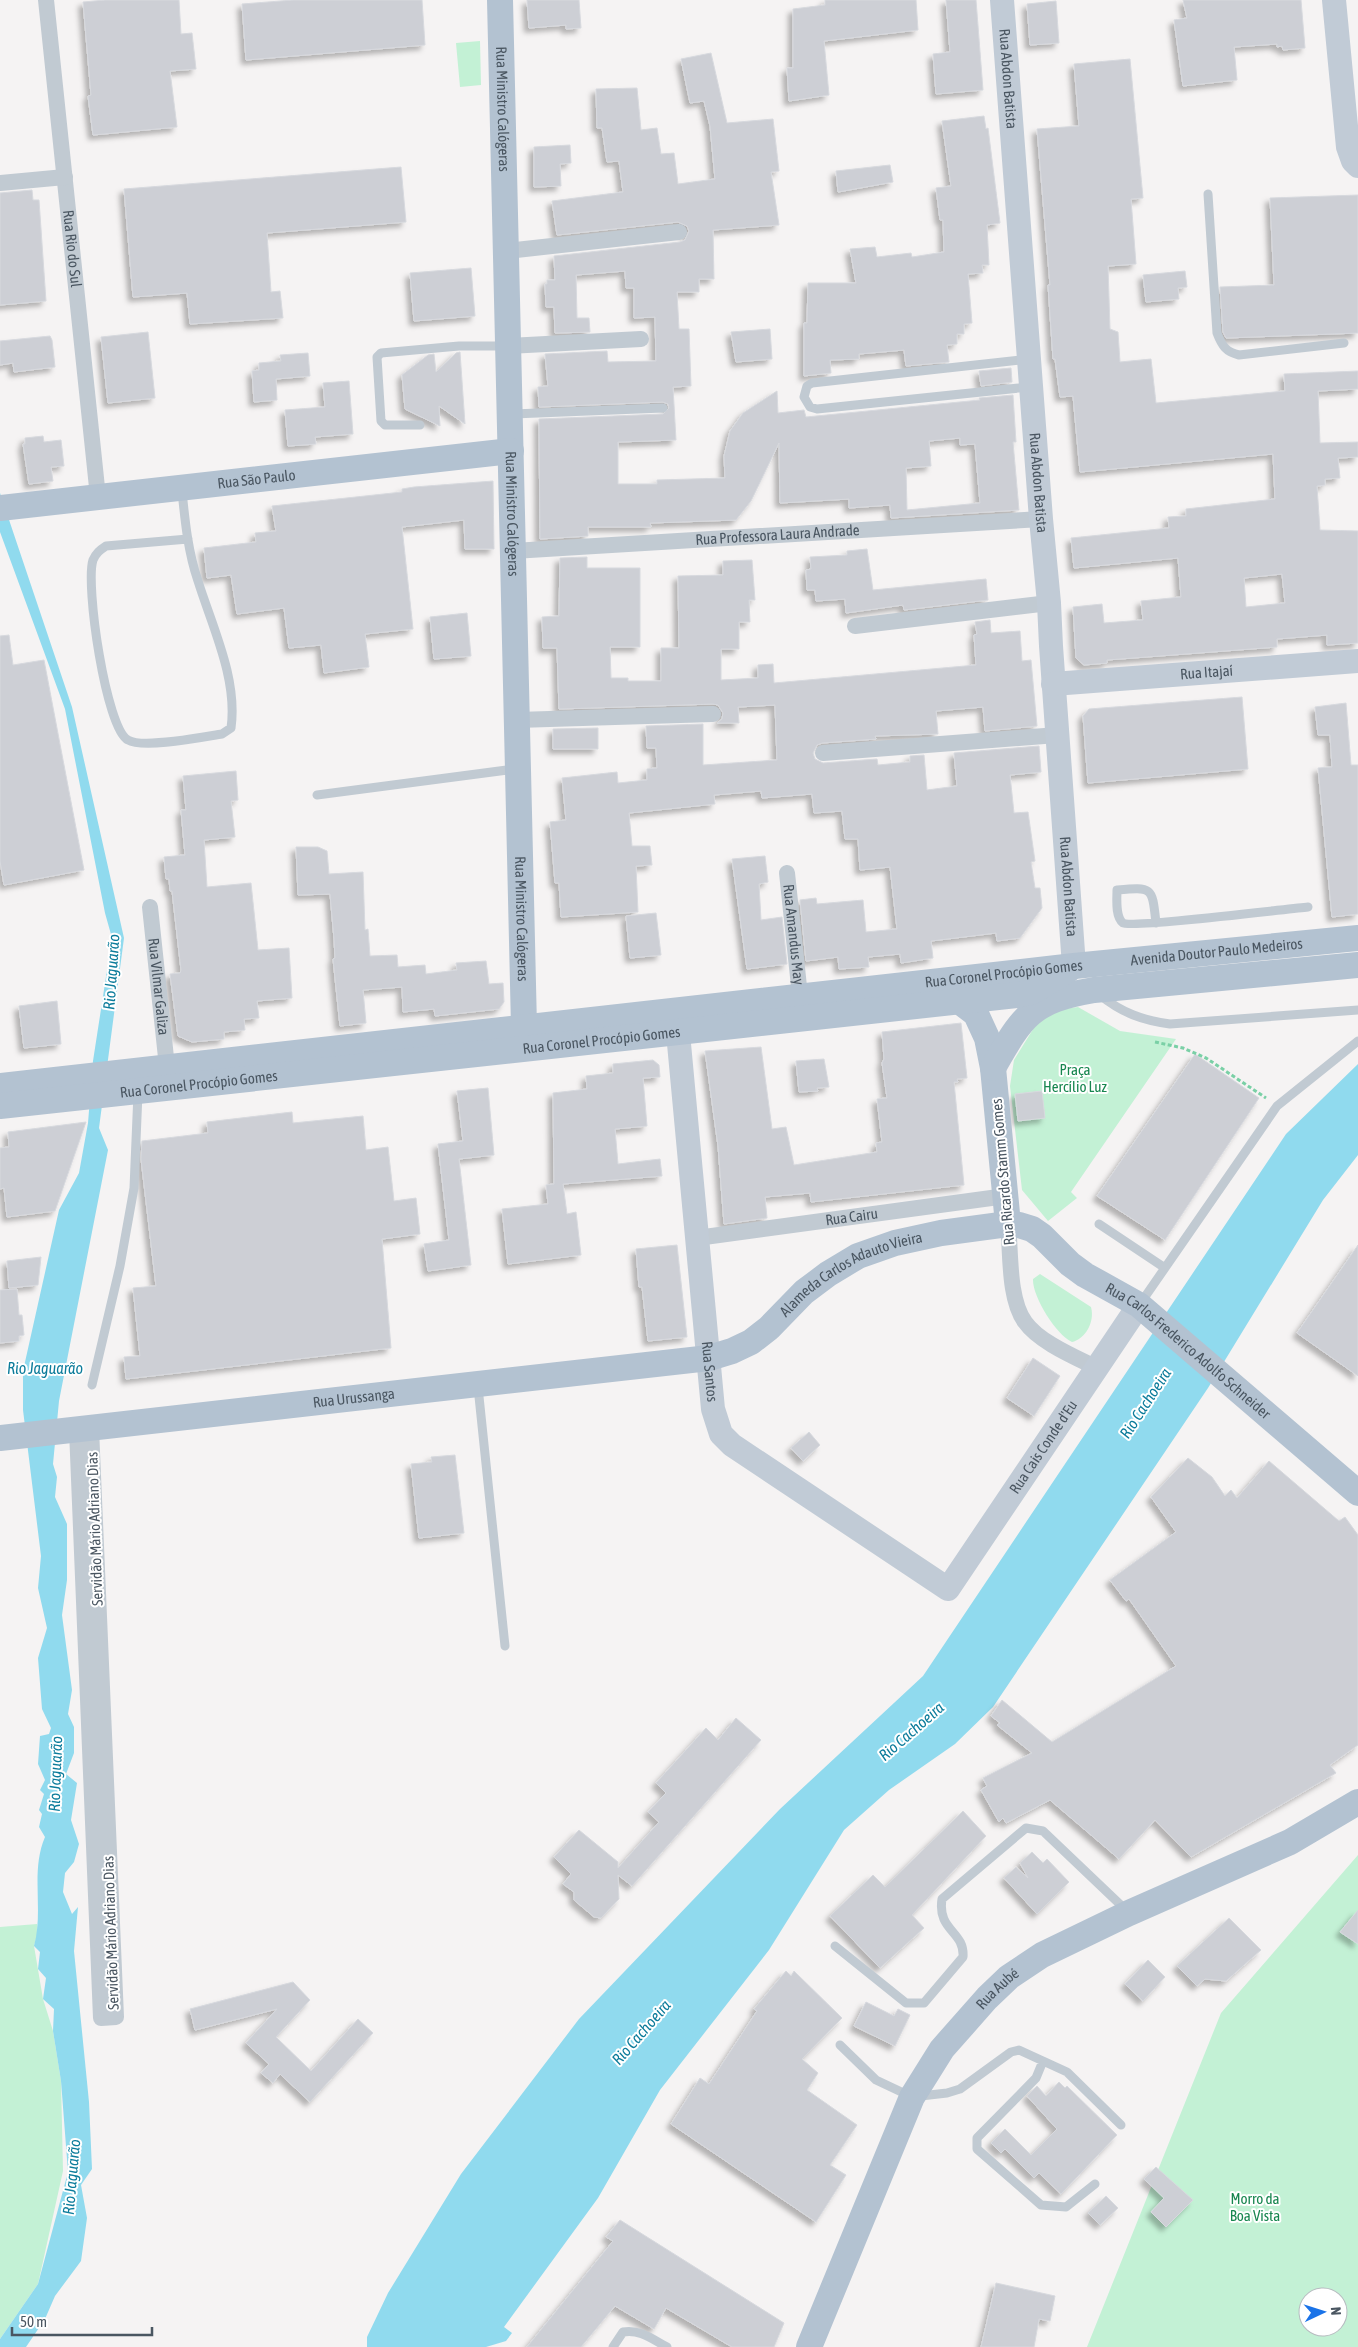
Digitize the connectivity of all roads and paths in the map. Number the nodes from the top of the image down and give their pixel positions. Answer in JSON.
{"nodes":[{"id":1,"x":46,"y":0,"type":"edge"},
{"id":2,"x":500,"y":0,"type":"edge"},
{"id":3,"x":1002,"y":0,"type":"edge"},
{"id":4,"x":1334,"y":0,"type":"edge"},
{"id":5,"x":1355,"y":164,"type":"edge"},
{"id":6,"x":65,"y":177,"type":"junction"},
{"id":7,"x":0,"y":183,"type":"edge"},
{"id":8,"x":1208,"y":194,"type":"dead end"},
{"id":9,"x":679,"y":232,"type":"dead end"},
{"id":10,"x":506,"y":251,"type":"junction"},
{"id":11,"x":640,"y":339,"type":"dead end"},
{"id":12,"x":1344,"y":343,"type":"dead end"},
{"id":13,"x":508,"y":346,"type":"junction"},
{"id":14,"x":1029,"y":359,"type":"junction"},
{"id":15,"x":1031,"y":387,"type":"junction"},
{"id":16,"x":663,"y":408,"type":"dead end"},
{"id":17,"x":510,"y":414,"type":"junction"},
{"id":18,"x":420,"y":425,"type":"dead end"},
{"id":19,"x":511,"y":451,"type":"junction"},
{"id":20,"x":182,"y":488,"type":"junction"},
{"id":21,"x":98,"y":497,"type":"junction"},
{"id":22,"x":4,"y":508,"type":"edge"},
{"id":23,"x":1041,"y":519,"type":"junction"},
{"id":24,"x":188,"y":539,"type":"junction"},
{"id":25,"x":513,"y":551,"type":"junction"},
{"id":26,"x":1049,"y":603,"type":"junction"},
{"id":27,"x":855,"y":626,"type":"dead end"},
{"id":28,"x":1358,"y":661,"type":"edge"},
{"id":29,"x":1054,"y":684,"type":"junction"},
{"id":30,"x":713,"y":714,"type":"dead end"},
{"id":31,"x":517,"y":720,"type":"junction"},
{"id":32,"x":1057,"y":735,"type":"junction"},
{"id":33,"x":824,"y":754,"type":"dead end"},
{"id":34,"x":518,"y":768,"type":"junction"},
{"id":35,"x":318,"y":795,"type":"dead end"},
{"id":36,"x":787,"y":874,"type":"dead end"},
{"id":37,"x":150,"y":907,"type":"dead end"},
{"id":38,"x":1308,"y":907,"type":"dead end"},
{"id":39,"x":1156,"y":923,"type":"junction"},
{"id":40,"x":1358,"y":938,"type":"edge"},
{"id":41,"x":1358,"y":965,"type":"edge"},
{"id":42,"x":1074,"y":966,"type":"junction"},
{"id":43,"x":1094,"y":990,"type":"junction"},
{"id":44,"x":800,"y":996,"type":"junction"},
{"id":45,"x":959,"y":1001,"type":"junction"},
{"id":46,"x":1358,"y":1010,"type":"edge"},
{"id":47,"x":524,"y":1027,"type":"junction"},
{"id":48,"x":678,"y":1033,"type":"junction"},
{"id":49,"x":1358,"y":1040,"type":"edge"},
{"id":50,"x":1155,"y":1042,"type":"dead end"},
{"id":51,"x":167,"y":1067,"type":"junction"},
{"id":52,"x":993,"y":1068,"type":"junction"},
{"id":53,"x":125,"y":1085,"type":"junction"},
{"id":54,"x":0,"y":1086,"type":"edge"},
{"id":55,"x":74,"y":1088,"type":"junction"},
{"id":56,"x":0,"y":1106,"type":"edge"},
{"id":57,"x":1277,"y":1106,"type":"junction"},
{"id":58,"x":1006,"y":1196,"type":"junction"},
{"id":59,"x":1008,"y":1224,"type":"junction"},
{"id":60,"x":1099,"y":1224,"type":"dead end"},
{"id":61,"x":697,"y":1238,"type":"junction"},
{"id":62,"x":1165,"y":1268,"type":"junction"},
{"id":63,"x":1145,"y":1309,"type":"junction"},
{"id":64,"x":709,"y":1358,"type":"junction"},
{"id":65,"x":1097,"y":1368,"type":"junction"},
{"id":66,"x":478,"y":1384,"type":"junction"},
{"id":67,"x":92,"y":1385,"type":"dead end"},
{"id":68,"x":79,"y":1430,"type":"junction"},
{"id":69,"x":9,"y":1437,"type":"edge"},
{"id":70,"x":1358,"y":1493,"type":"edge"},
{"id":71,"x":948,"y":1589,"type":"joint"},
{"id":72,"x":504,"y":1646,"type":"dead end"},
{"id":73,"x":1358,"y":1802,"type":"edge"},
{"id":74,"x":1129,"y":1913,"type":"junction"},
{"id":75,"x":835,"y":1946,"type":"dead end"},
{"id":76,"x":108,"y":2018,"type":"dead end"},
{"id":77,"x":840,"y":2044,"type":"dead end"},
{"id":78,"x":1043,"y":2061,"type":"junction"},
{"id":79,"x":912,"y":2098,"type":"junction"},
{"id":80,"x":1121,"y":2126,"type":"dead end"},
{"id":81,"x":1095,"y":2184,"type":"dead end"},
{"id":82,"x":612,"y":2347,"type":"edge"},
{"id":83,"x":667,"y":2347,"type":"edge"},
{"id":84,"x":810,"y":2347,"type":"edge"}],
"edges":[{"from":1,"to":6,"type":"street","name":"Rua Rio do Sul"},
{"from":2,"to":10,"type":"main road","name":"Rua Ministro Calógeras"},
{"from":3,"to":14,"type":"main road","name":"Rua Abdon Batista"},
{"from":4,"to":5,"type":"main road"},
{"from":6,"to":7,"type":"street"},
{"from":6,"to":21,"type":"street","name":"Rua Rio do Sul"},
{"from":8,"to":12,"type":"lane"},
{"from":9,"to":10,"type":"street"},
{"from":10,"to":13,"type":"main road","name":"Rua Ministro Calógeras"},
{"from":11,"to":13,"type":"street"},
{"from":13,"to":17,"type":"main road","name":"Rua Ministro Calógeras"},
{"from":13,"to":18,"type":"lane"},
{"from":14,"to":15,"type":"main road","name":"Rua Abdon Batista"},
{"from":14,"to":15,"type":"lane"},
{"from":15,"to":23,"type":"main road","name":"Rua Abdon Batista"},
{"from":16,"to":17,"type":"lane"},
{"from":17,"to":19,"type":"main road","name":"Rua Ministro Calógeras"},
{"from":19,"to":20,"type":"main road","name":"Rua São Paulo"},
{"from":19,"to":25,"type":"main road","name":"Rua Ministro Calógeras"},
{"from":20,"to":21,"type":"main road","name":"Rua São Paulo"},
{"from":20,"to":24,"type":"lane"},
{"from":21,"to":22,"type":"main road","name":"Rua São Paulo"},
{"from":23,"to":25,"type":"street","name":"Rua Professora Laura Andrade"},
{"from":23,"to":26,"type":"main road","name":"Rua Abdon Batista"},
{"from":24,"to":24,"type":"lane"},
{"from":25,"to":31,"type":"main road","name":"Rua Ministro Calógeras"},
{"from":26,"to":27,"type":"street"},
{"from":26,"to":29,"type":"main road","name":"Rua Abdon Batista"},
{"from":28,"to":29,"type":"main road","name":"Rua Itajaí"},
{"from":29,"to":32,"type":"main road","name":"Rua Abdon Batista"},
{"from":30,"to":31,"type":"street"},
{"from":31,"to":34,"type":"main road","name":"Rua Ministro Calógeras"},
{"from":32,"to":33,"type":"street"},
{"from":32,"to":42,"type":"main road","name":"Rua Abdon Batista"},
{"from":34,"to":35,"type":"lane"},
{"from":34,"to":47,"type":"main road","name":"Rua Ministro Calógeras"},
{"from":36,"to":44,"type":"street","name":"Rua Amandus May"},
{"from":37,"to":51,"type":"street","name":"Rua Vilmar Galiza"},
{"from":38,"to":39,"type":"lane"},
{"from":39,"to":39,"type":"lane"},
{"from":40,"to":42,"type":"main road","name":"Avenida Doutor Paulo Medeiros"},
{"from":41,"to":43,"type":"main road","name":"Avenida Doutor Paulo Medeiros"},
{"from":42,"to":43,"type":"main road"},
{"from":42,"to":44,"type":"main road","name":"Rua Coronel Procópio Gomes"},
{"from":42,"to":45,"type":"main road","name":"Rua Coronel Procópio Gomes"},
{"from":43,"to":46,"type":"lane"},
{"from":43,"to":52,"type":"main road"},
{"from":44,"to":47,"type":"main road","name":"Rua Coronel Procópio Gomes"},
{"from":45,"to":48,"type":"main road","name":"Rua Coronel Procópio Gomes"},
{"from":45,"to":52,"type":"main road","name":"Rua Ricardo Stamm Gomes"},
{"from":47,"to":51,"type":"main road","name":"Rua Coronel Procópio Gomes"},
{"from":48,"to":53,"type":"main road","name":"Rua Coronel Procópio Gomes"},
{"from":48,"to":61,"type":"main road","name":"Rua Santos"},
{"from":49,"to":57,"type":"lane"},
{"from":50,"to":57,"type":"path"},
{"from":51,"to":53,"type":"main road","name":"Rua Coronel Procópio Gomes"},
{"from":52,"to":58,"type":"main road","name":"Rua Ricardo Stamm Gomes"},
{"from":53,"to":55,"type":"main road","name":"Rua Coronel Procópio Gomes"},
{"from":53,"to":67,"type":"lane"},
{"from":54,"to":55,"type":"main road","name":"Rua Coronel Procópio Gomes"},
{"from":55,"to":56,"type":"main road","name":"Rua Coronel Procópio Gomes"},
{"from":57,"to":62,"type":"lane"},
{"from":58,"to":59,"type":"main road","name":"Rua Ricardo Stamm Gomes"},
{"from":58,"to":61,"type":"street","name":"Rua Cairu"},
{"from":59,"to":63,"type":"main road","name":"Rua Carlos Frederico Adolfo Schneider"},
{"from":59,"to":64,"type":"main road","name":"Alameda Carlos Adauto Vieira"},
{"from":59,"to":65,"type":"street","name":"Rua Ricardo Stamm Gomes"},
{"from":60,"to":62,"type":"lane"},
{"from":61,"to":64,"type":"main road","name":"Rua Santos"},
{"from":62,"to":63,"type":"lane"},
{"from":63,"to":65,"type":"main road","name":"Rua Cais Conde d'Eu"},
{"from":63,"to":70,"type":"main road","name":"Rua Carlos Frederico Adolfo Schneider"},
{"from":64,"to":66,"type":"main road","name":"Rua Urussanga"},
{"from":64,"to":71,"type":"main road","name":"Rua Santos"},
{"from":65,"to":71,"type":"main road","name":"Rua Cais Conde d'Eu"},
{"from":66,"to":68,"type":"main road","name":"Rua Urussanga"},
{"from":66,"to":72,"type":"lane"},
{"from":68,"to":69,"type":"main road","name":"Rua Urussanga"},
{"from":68,"to":76,"type":"street","name":"Servidão Mário Adriano Dias"},
{"from":73,"to":74,"type":"main road","name":"Rua Aubé"},
{"from":74,"to":75,"type":"lane"},
{"from":74,"to":79,"type":"main road","name":"Rua Aubé"},
{"from":77,"to":79,"type":"lane"},
{"from":78,"to":79,"type":"lane"},
{"from":78,"to":80,"type":"lane"},
{"from":78,"to":81,"type":"lane"},
{"from":79,"to":84,"type":"main road","name":"Rua Aubé"},
{"from":82,"to":83,"type":"lane"}]}
